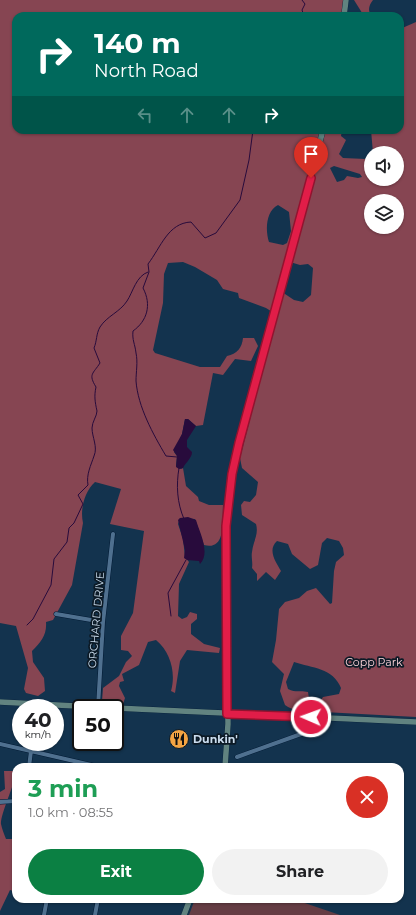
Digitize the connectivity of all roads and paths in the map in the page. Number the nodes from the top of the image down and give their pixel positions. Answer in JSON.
{"nodes":[{"id":1,"x":346,"y":0,"type":"edge"},
{"id":2,"x":344,"y":12,"type":"edge"},
{"id":3,"x":322,"y":134,"type":"edge"},
{"id":4,"x":113,"y":534,"type":"dead end"},
{"id":5,"x":56,"y":614,"type":"dead end"},
{"id":6,"x":103,"y":622,"type":"junction"},
{"id":7,"x":98,"y":699,"type":"edge"},
{"id":8,"x":0,"y":702,"type":"edge"},
{"id":9,"x":72,"y":706,"type":"edge"},
{"id":10,"x":124,"y":709,"type":"edge"},
{"id":11,"x":227,"y":714,"type":"junction"},
{"id":12,"x":311,"y":717,"type":"junction"},
{"id":13,"x":416,"y":722,"type":"edge"},
{"id":14,"x":0,"y":744,"type":"edge"},
{"id":15,"x":12,"y":747,"type":"edge"},
{"id":16,"x":31,"y":751,"type":"joint"},
{"id":17,"x":237,"y":757,"type":"dead end"},
{"id":18,"x":30,"y":763,"type":"edge"},
{"id":19,"x":83,"y":763,"type":"edge"},
{"id":20,"x":226,"y":763,"type":"edge"},
{"id":21,"x":12,"y":801,"type":"edge"},
{"id":22,"x":0,"y":802,"type":"edge"},
{"id":23,"x":46,"y":903,"type":"edge"},
{"id":24,"x":97,"y":903,"type":"edge"},
{"id":25,"x":188,"y":903,"type":"edge"},
{"id":26,"x":44,"y":915,"type":"edge"},
{"id":27,"x":95,"y":915,"type":"edge"},
{"id":28,"x":184,"y":915,"type":"edge"}],
"edges":[{"from":1,"to":2,"type":"main road"},
{"from":3,"to":11,"type":"main road"},
{"from":4,"to":6,"type":"street","name":"ORCHARD DRIVE"},
{"from":5,"to":6,"type":"street"},
{"from":6,"to":7,"type":"street","name":"ORCHARD DRIVE"},
{"from":8,"to":9,"type":"main road"},
{"from":10,"to":11,"type":"main road"},
{"from":11,"to":12,"type":"main road"},
{"from":11,"to":20,"type":"main road"},
{"from":12,"to":13,"type":"main road"},
{"from":12,"to":17,"type":"street"},
{"from":14,"to":15,"type":"street"},
{"from":16,"to":18,"type":"street"},
{"from":16,"to":19,"type":"street"},
{"from":21,"to":22,"type":"street"},
{"from":23,"to":26,"type":"street"},
{"from":24,"to":27,"type":"street"},
{"from":25,"to":28,"type":"main road"}]}
